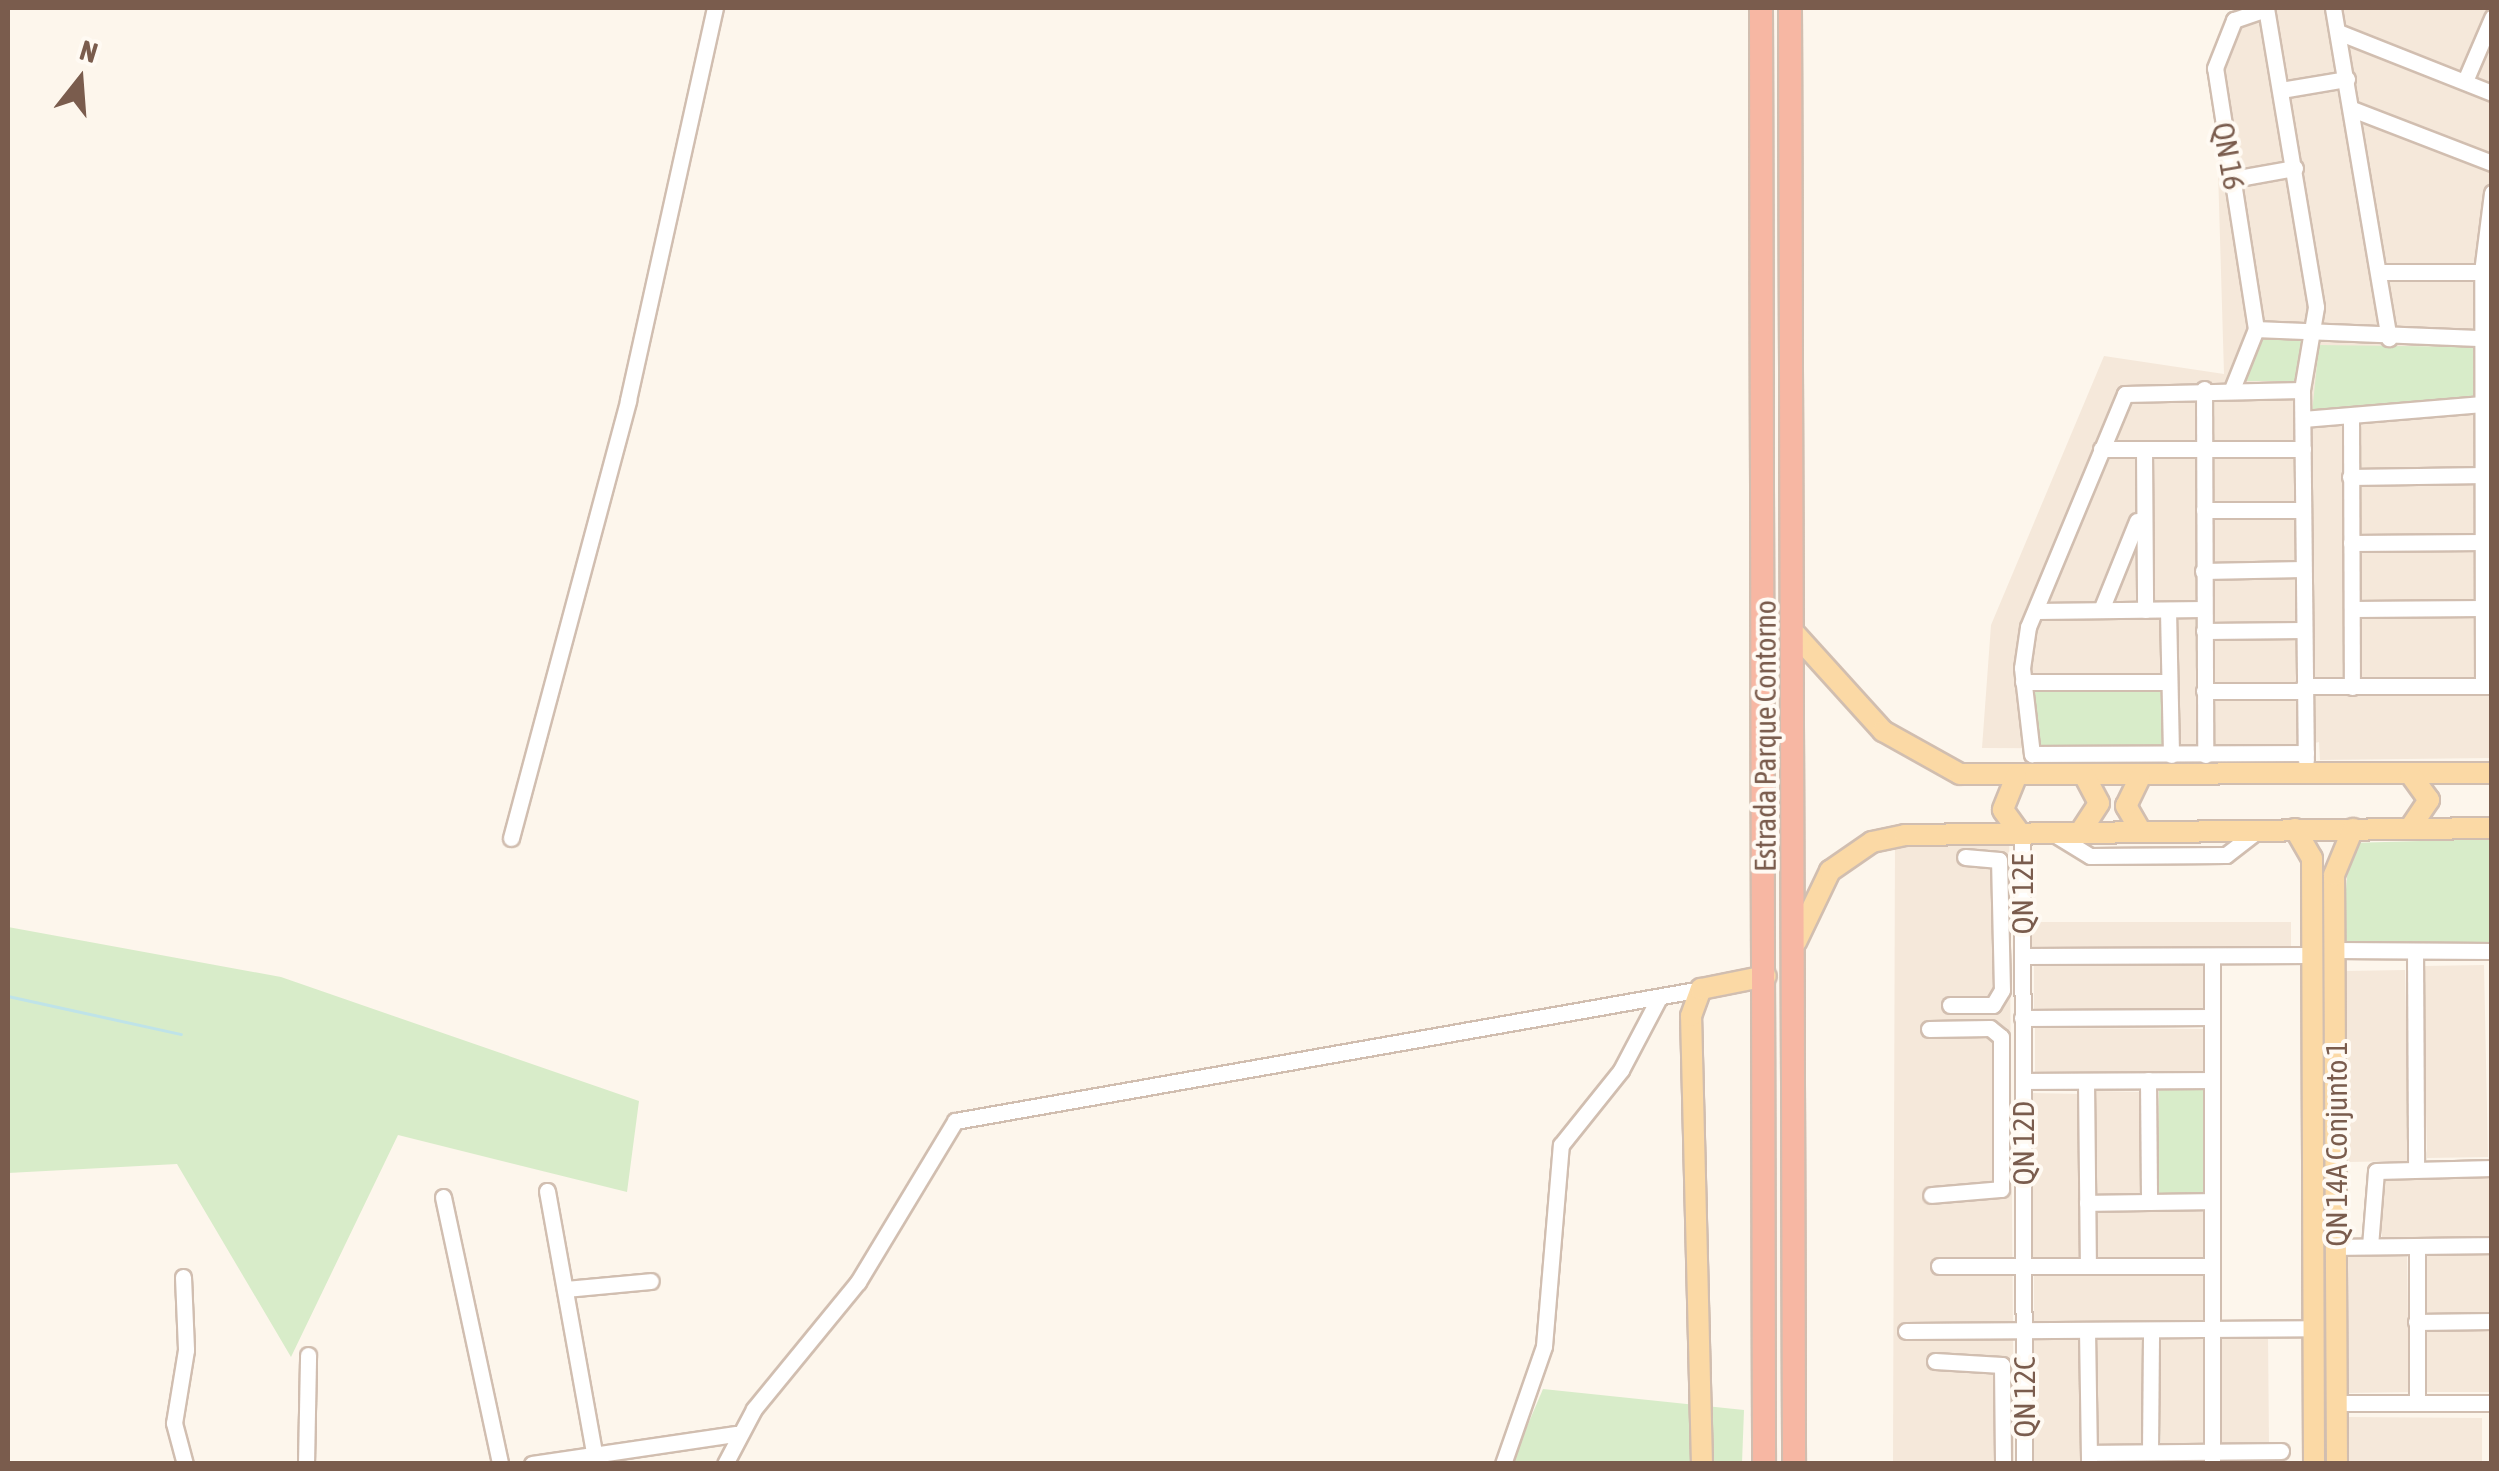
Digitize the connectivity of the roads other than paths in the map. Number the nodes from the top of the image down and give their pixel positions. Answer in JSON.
{"nodes":[{"id":1,"x":716,"y":8,"type":"edge"},
{"id":2,"x":1761,"y":8,"type":"edge"},
{"id":3,"x":1790,"y":8,"type":"edge"},
{"id":4,"x":2266,"y":8,"type":"edge"},
{"id":5,"x":2333,"y":8,"type":"edge"},
{"id":6,"x":2492,"y":18,"type":"edge"},
{"id":7,"x":2338,"y":32,"type":"junction"},
{"id":8,"x":2347,"y":79,"type":"junction"},
{"id":9,"x":2466,"y":82,"type":"junction"},
{"id":10,"x":2281,"y":90,"type":"junction"},
{"id":11,"x":2492,"y":92,"type":"edge"},
{"id":12,"x":2352,"y":109,"type":"junction"},
{"id":13,"x":2492,"y":164,"type":"edge"},
{"id":14,"x":2295,"y":168,"type":"junction"},
{"id":15,"x":2234,"y":178,"type":"junction"},
{"id":16,"x":2492,"y":193,"type":"edge"},
{"id":17,"x":2379,"y":272,"type":"junction"},
{"id":18,"x":2482,"y":272,"type":"junction"},
{"id":19,"x":2256,"y":329,"type":"junction"},
{"id":20,"x":2314,"y":334,"type":"junction"},
{"id":21,"x":2389,"y":338,"type":"junction"},
{"id":22,"x":2483,"y":338,"type":"junction"},
{"id":23,"x":2204,"y":389,"type":"junction"},
{"id":24,"x":2232,"y":389,"type":"junction"},
{"id":25,"x":2302,"y":390,"type":"junction"},
{"id":26,"x":2482,"y":404,"type":"junction"},
{"id":27,"x":2350,"y":417,"type":"junction"},
{"id":28,"x":2303,"y":419,"type":"junction"},
{"id":29,"x":2101,"y":449,"type":"junction"},
{"id":30,"x":2303,"y":449,"type":"junction"},
{"id":31,"x":2144,"y":450,"type":"junction"},
{"id":32,"x":2203,"y":450,"type":"junction"},
{"id":33,"x":2485,"y":475,"type":"junction"},
{"id":34,"x":2350,"y":477,"type":"junction"},
{"id":35,"x":2488,"y":508,"type":"edge"},
{"id":36,"x":2204,"y":510,"type":"junction"},
{"id":37,"x":2303,"y":510,"type":"junction"},
{"id":38,"x":2140,"y":514,"type":"junction"},
{"id":39,"x":2484,"y":542,"type":"junction"},
{"id":40,"x":2350,"y":543,"type":"junction"},
{"id":41,"x":2304,"y":569,"type":"junction"},
{"id":42,"x":2203,"y":571,"type":"junction"},
{"id":43,"x":1764,"y":588,"type":"junction"},
{"id":44,"x":1794,"y":588,"type":"junction"},
{"id":45,"x":2352,"y":608,"type":"junction"},
{"id":46,"x":2484,"y":608,"type":"junction"},
{"id":47,"x":2101,"y":610,"type":"junction"},
{"id":48,"x":2144,"y":610,"type":"junction"},
{"id":49,"x":2168,"y":610,"type":"junction"},
{"id":50,"x":2204,"y":610,"type":"junction"},
{"id":51,"x":2036,"y":611,"type":"junction"},
{"id":52,"x":2304,"y":630,"type":"junction"},
{"id":53,"x":2204,"y":631,"type":"junction"},
{"id":54,"x":1796,"y":635,"type":"junction"},
{"id":55,"x":2023,"y":682,"type":"junction"},
{"id":56,"x":2168,"y":682,"type":"junction"},
{"id":57,"x":2487,"y":686,"type":"edge"},
{"id":58,"x":2352,"y":687,"type":"junction"},
{"id":59,"x":2304,"y":689,"type":"junction"},
{"id":60,"x":2204,"y":692,"type":"junction"},
{"id":61,"x":2171,"y":754,"type":"junction"},
{"id":62,"x":2120,"y":755,"type":"junction"},
{"id":63,"x":2206,"y":755,"type":"junction"},
{"id":64,"x":2306,"y":764,"type":"junction"},
{"id":65,"x":2492,"y":772,"type":"edge"},
{"id":66,"x":2410,"y":774,"type":"junction"},
{"id":67,"x":2016,"y":776,"type":"junction"},
{"id":68,"x":2085,"y":777,"type":"junction"},
{"id":69,"x":2130,"y":777,"type":"junction"},
{"id":70,"x":2261,"y":828,"type":"junction"},
{"id":71,"x":2410,"y":828,"type":"junction"},
{"id":72,"x":2492,"y":828,"type":"edge"},
{"id":73,"x":2295,"y":829,"type":"junction"},
{"id":74,"x":2353,"y":829,"type":"junction"},
{"id":75,"x":2140,"y":830,"type":"junction"},
{"id":76,"x":2081,"y":831,"type":"junction"},
{"id":77,"x":2020,"y":832,"type":"junction"},
{"id":78,"x":2051,"y":832,"type":"junction"},
{"id":79,"x":510,"y":838,"type":"dead end"},
{"id":80,"x":1965,"y":857,"type":"dead end"},
{"id":81,"x":2021,"y":932,"type":"junction"},
{"id":82,"x":2001,"y":933,"type":"junction"},
{"id":83,"x":1796,"y":942,"type":"junction"},
{"id":84,"x":2336,"y":950,"type":"junction"},
{"id":85,"x":2492,"y":951,"type":"edge"},
{"id":86,"x":2415,"y":952,"type":"junction"},
{"id":87,"x":2312,"y":955,"type":"junction"},
{"id":88,"x":2022,"y":956,"type":"junction"},
{"id":89,"x":2212,"y":956,"type":"junction"},
{"id":90,"x":1766,"y":976,"type":"junction"},
{"id":91,"x":1701,"y":989,"type":"junction"},
{"id":92,"x":1659,"y":998,"type":"junction"},
{"id":93,"x":1950,"y":1005,"type":"dead end"},
{"id":94,"x":2211,"y":1017,"type":"junction"},
{"id":95,"x":2022,"y":1018,"type":"junction"},
{"id":96,"x":1929,"y":1029,"type":"dead end"},
{"id":97,"x":2148,"y":1080,"type":"junction"},
{"id":98,"x":2210,"y":1080,"type":"junction"},
{"id":99,"x":2023,"y":1081,"type":"junction"},
{"id":100,"x":2086,"y":1081,"type":"junction"},
{"id":101,"x":2022,"y":1111,"type":"junction"},
{"id":102,"x":2000,"y":1112,"type":"junction"},
{"id":103,"x":2313,"y":1122,"type":"junction"},
{"id":104,"x":2336,"y":1122,"type":"junction"},
{"id":105,"x":2313,"y":1155,"type":"junction"},
{"id":106,"x":2336,"y":1156,"type":"junction"},
{"id":107,"x":2416,"y":1168,"type":"junction"},
{"id":108,"x":2492,"y":1168,"type":"edge"},
{"id":109,"x":547,"y":1192,"type":"dead end"},
{"id":110,"x":1931,"y":1195,"type":"dead end"},
{"id":111,"x":444,"y":1197,"type":"dead end"},
{"id":112,"x":2211,"y":1201,"type":"junction"},
{"id":113,"x":2149,"y":1202,"type":"junction"},
{"id":114,"x":2087,"y":1203,"type":"junction"},
{"id":115,"x":2492,"y":1245,"type":"edge"},
{"id":116,"x":2370,"y":1246,"type":"junction"},
{"id":117,"x":2416,"y":1246,"type":"junction"},
{"id":118,"x":2336,"y":1247,"type":"junction"},
{"id":119,"x":1940,"y":1266,"type":"dead end"},
{"id":120,"x":2023,"y":1266,"type":"junction"},
{"id":121,"x":2088,"y":1266,"type":"junction"},
{"id":122,"x":2211,"y":1266,"type":"junction"},
{"id":123,"x":183,"y":1277,"type":"dead end"},
{"id":124,"x":651,"y":1281,"type":"dead end"},
{"id":125,"x":565,"y":1289,"type":"junction"},
{"id":126,"x":1768,"y":1318,"type":"junction"},
{"id":127,"x":1796,"y":1319,"type":"junction"},
{"id":128,"x":2492,"y":1321,"type":"edge"},
{"id":129,"x":2416,"y":1322,"type":"junction"},
{"id":130,"x":2313,"y":1328,"type":"junction"},
{"id":131,"x":2211,"y":1329,"type":"junction"},
{"id":132,"x":2023,"y":1330,"type":"junction"},
{"id":133,"x":2087,"y":1330,"type":"junction"},
{"id":134,"x":2150,"y":1330,"type":"junction"},
{"id":135,"x":1906,"y":1331,"type":"dead end"},
{"id":136,"x":1961,"y":1331,"type":"junction"},
{"id":137,"x":308,"y":1354,"type":"dead end"},
{"id":138,"x":1962,"y":1360,"type":"junction"},
{"id":139,"x":1935,"y":1362,"type":"dead end"},
{"id":140,"x":2336,"y":1403,"type":"junction"},
{"id":141,"x":2417,"y":1403,"type":"junction"},
{"id":142,"x":2492,"y":1403,"type":"edge"},
{"id":143,"x":736,"y":1434,"type":"junction"},
{"id":144,"x":2280,"y":1451,"type":"dead end"},
{"id":145,"x":2150,"y":1452,"type":"junction"},
{"id":146,"x":2089,"y":1458,"type":"edge"},
{"id":147,"x":2212,"y":1458,"type":"edge"},
{"id":148,"x":595,"y":1460,"type":"edge"},
{"id":149,"x":184,"y":1464,"type":"edge"},
{"id":150,"x":306,"y":1464,"type":"edge"},
{"id":151,"x":500,"y":1464,"type":"edge"},
{"id":152,"x":532,"y":1464,"type":"edge"},
{"id":153,"x":724,"y":1464,"type":"edge"},
{"id":154,"x":1503,"y":1464,"type":"edge"},
{"id":155,"x":1702,"y":1464,"type":"edge"},
{"id":156,"x":1764,"y":1464,"type":"edge"},
{"id":157,"x":1794,"y":1464,"type":"edge"},
{"id":158,"x":2003,"y":1464,"type":"edge"},
{"id":159,"x":2024,"y":1464,"type":"edge"},
{"id":160,"x":2314,"y":1464,"type":"edge"},
{"id":161,"x":2337,"y":1464,"type":"edge"}],
"edges":[{"from":1,"to":79,"type":"street"},
{"from":2,"to":43,"type":"highway","name":"Estrada Parque Contorno"},
{"from":3,"to":44,"type":"highway","name":"Estrada Parque Contorno"},
{"from":4,"to":10,"type":"street"},
{"from":4,"to":15,"type":"street","name":"QN 16"},
{"from":5,"to":7,"type":"street"},
{"from":6,"to":9,"type":"street"},
{"from":7,"to":8,"type":"street"},
{"from":7,"to":9,"type":"street"},
{"from":8,"to":10,"type":"street"},
{"from":8,"to":12,"type":"street"},
{"from":9,"to":11,"type":"street"},
{"from":10,"to":14,"type":"street"},
{"from":12,"to":13,"type":"street"},
{"from":12,"to":17,"type":"street"},
{"from":14,"to":15,"type":"street"},
{"from":14,"to":20,"type":"street"},
{"from":15,"to":19,"type":"street","name":"QN 16"},
{"from":16,"to":18,"type":"street"},
{"from":17,"to":18,"type":"street"},
{"from":17,"to":21,"type":"street"},
{"from":18,"to":22,"type":"street"},
{"from":19,"to":20,"type":"street"},
{"from":19,"to":24,"type":"street"},
{"from":20,"to":21,"type":"street"},
{"from":20,"to":25,"type":"street"},
{"from":21,"to":22,"type":"street"},
{"from":22,"to":26,"type":"street"},
{"from":23,"to":24,"type":"street"},
{"from":23,"to":29,"type":"street"},
{"from":23,"to":32,"type":"street"},
{"from":24,"to":25,"type":"street"},
{"from":25,"to":28,"type":"street"},
{"from":26,"to":27,"type":"street"},
{"from":26,"to":33,"type":"street"},
{"from":27,"to":28,"type":"street"},
{"from":27,"to":34,"type":"street"},
{"from":28,"to":30,"type":"street"},
{"from":29,"to":31,"type":"street"},
{"from":29,"to":51,"type":"street"},
{"from":30,"to":32,"type":"street"},
{"from":30,"to":37,"type":"street"},
{"from":31,"to":32,"type":"street"},
{"from":31,"to":38,"type":"street"},
{"from":32,"to":36,"type":"street"},
{"from":33,"to":34,"type":"street"},
{"from":33,"to":35,"type":"street"},
{"from":34,"to":40,"type":"street"},
{"from":35,"to":39,"type":"street"},
{"from":36,"to":37,"type":"street"},
{"from":36,"to":42,"type":"street"},
{"from":37,"to":41,"type":"street"},
{"from":38,"to":47,"type":"street"},
{"from":38,"to":48,"type":"street"},
{"from":39,"to":40,"type":"street"},
{"from":39,"to":46,"type":"street"},
{"from":40,"to":45,"type":"street"},
{"from":41,"to":42,"type":"street"},
{"from":41,"to":52,"type":"street"},
{"from":42,"to":50,"type":"street"},
{"from":43,"to":44,"type":"highway"},
{"from":43,"to":90,"type":"highway","name":"Estrada Parque Contorno"},
{"from":44,"to":54,"type":"highway","name":"Estrada Parque Contorno"},
{"from":45,"to":46,"type":"street"},
{"from":45,"to":58,"type":"street"},
{"from":46,"to":57,"type":"street"},
{"from":47,"to":48,"type":"street"},
{"from":47,"to":51,"type":"street"},
{"from":48,"to":49,"type":"street"},
{"from":49,"to":50,"type":"street"},
{"from":49,"to":56,"type":"street"},
{"from":50,"to":53,"type":"street"},
{"from":51,"to":55,"type":"street"},
{"from":52,"to":53,"type":"street"},
{"from":52,"to":59,"type":"street"},
{"from":53,"to":60,"type":"street"},
{"from":54,"to":67,"type":"main road"},
{"from":54,"to":83,"type":"highway","name":"Estrada Parque Contorno"},
{"from":55,"to":56,"type":"street"},
{"from":55,"to":62,"type":"street"},
{"from":56,"to":61,"type":"street"},
{"from":57,"to":58,"type":"street"},
{"from":58,"to":59,"type":"street"},
{"from":59,"to":60,"type":"street"},
{"from":59,"to":64,"type":"street"},
{"from":60,"to":63,"type":"street"},
{"from":61,"to":62,"type":"street"},
{"from":61,"to":63,"type":"street"},
{"from":62,"to":69,"type":"street"},
{"from":63,"to":64,"type":"street"},
{"from":64,"to":66,"type":"main road"},
{"from":64,"to":69,"type":"main road"},
{"from":65,"to":66,"type":"main road"},
{"from":66,"to":71,"type":"main road"},
{"from":67,"to":68,"type":"main road"},
{"from":67,"to":77,"type":"main road"},
{"from":68,"to":69,"type":"main road"},
{"from":68,"to":76,"type":"main road"},
{"from":69,"to":75,"type":"main road"},
{"from":70,"to":73,"type":"main road"},
{"from":70,"to":75,"type":"main road"},
{"from":70,"to":78,"type":"street"},
{"from":71,"to":72,"type":"main road"},
{"from":71,"to":74,"type":"main road"},
{"from":73,"to":74,"type":"main road"},
{"from":73,"to":87,"type":"main road","name":"QN 14A Conjunto 1"},
{"from":74,"to":84,"type":"main road","name":"QN 14A Conjunto 1"},
{"from":75,"to":76,"type":"main road"},
{"from":76,"to":78,"type":"main road"},
{"from":77,"to":78,"type":"main road"},
{"from":77,"to":81,"type":"street","name":"QN 12E"},
{"from":77,"to":83,"type":"main road"},
{"from":80,"to":82,"type":"street"},
{"from":81,"to":82,"type":"street"},
{"from":81,"to":88,"type":"street","name":"QN 12E"},
{"from":82,"to":93,"type":"street"},
{"from":83,"to":127,"type":"highway","name":"Estrada Parque Contorno"},
{"from":84,"to":86,"type":"street"},
{"from":84,"to":104,"type":"main road","name":"QN 14A Conjunto 1"},
{"from":85,"to":86,"type":"street"},
{"from":86,"to":107,"type":"street"},
{"from":87,"to":89,"type":"street"},
{"from":87,"to":103,"type":"main road","name":"QN 14A Conjunto 1"},
{"from":88,"to":89,"type":"street"},
{"from":88,"to":95,"type":"street","name":"QN 12D"},
{"from":89,"to":94,"type":"street"},
{"from":90,"to":91,"type":"main road"},
{"from":90,"to":126,"type":"highway","name":"Estrada Parque Contorno"},
{"from":91,"to":92,"type":"street"},
{"from":91,"to":155,"type":"main road"},
{"from":92,"to":143,"type":"street"},
{"from":92,"to":154,"type":"street"},
{"from":94,"to":95,"type":"street"},
{"from":94,"to":98,"type":"street"},
{"from":95,"to":99,"type":"street","name":"QN 12D"},
{"from":96,"to":102,"type":"street"},
{"from":97,"to":98,"type":"street"},
{"from":97,"to":100,"type":"street"},
{"from":97,"to":113,"type":"street"},
{"from":98,"to":112,"type":"street"},
{"from":99,"to":100,"type":"street"},
{"from":99,"to":101,"type":"street","name":"QN 12D"},
{"from":100,"to":114,"type":"street"},
{"from":101,"to":102,"type":"street"},
{"from":101,"to":120,"type":"street","name":"QN 12D"},
{"from":102,"to":110,"type":"street"},
{"from":103,"to":104,"type":"main road"},
{"from":103,"to":105,"type":"main road","name":"QN 14A Conjunto 1"},
{"from":104,"to":106,"type":"main road","name":"QN 14A Conjunto 1"},
{"from":105,"to":106,"type":"main road"},
{"from":105,"to":130,"type":"main road","name":"QN 14A Conjunto 1"},
{"from":106,"to":118,"type":"main road","name":"QN 14A Conjunto 1"},
{"from":107,"to":108,"type":"street"},
{"from":107,"to":116,"type":"street"},
{"from":109,"to":125,"type":"street"},
{"from":111,"to":151,"type":"street"},
{"from":112,"to":113,"type":"street"},
{"from":112,"to":122,"type":"street"},
{"from":113,"to":114,"type":"street"},
{"from":114,"to":121,"type":"street"},
{"from":115,"to":117,"type":"street"},
{"from":116,"to":117,"type":"street"},
{"from":116,"to":118,"type":"street"},
{"from":117,"to":129,"type":"street"},
{"from":118,"to":140,"type":"main road","name":"QN 14A Conjunto 1"},
{"from":119,"to":120,"type":"street"},
{"from":120,"to":121,"type":"street"},
{"from":120,"to":132,"type":"street","name":"QN 12D"},
{"from":121,"to":122,"type":"street"},
{"from":122,"to":131,"type":"street"},
{"from":123,"to":149,"type":"street"},
{"from":124,"to":125,"type":"street"},
{"from":125,"to":148,"type":"street"},
{"from":126,"to":127,"type":"highway"},
{"from":126,"to":156,"type":"highway","name":"Estrada Parque Contorno"},
{"from":127,"to":157,"type":"highway","name":"Estrada Parque Contorno"},
{"from":128,"to":129,"type":"street"},
{"from":129,"to":141,"type":"street"},
{"from":130,"to":131,"type":"street"},
{"from":130,"to":160,"type":"main road","name":"QN 14A Conjunto 1"},
{"from":131,"to":134,"type":"street"},
{"from":131,"to":147,"type":"street"},
{"from":132,"to":133,"type":"street"},
{"from":132,"to":136,"type":"street"},
{"from":132,"to":159,"type":"street","name":"QN 12C"},
{"from":133,"to":134,"type":"street"},
{"from":133,"to":146,"type":"street"},
{"from":134,"to":145,"type":"street"},
{"from":135,"to":136,"type":"street"},
{"from":136,"to":138,"type":"street"},
{"from":137,"to":150,"type":"street"},
{"from":138,"to":139,"type":"street"},
{"from":138,"to":158,"type":"street"},
{"from":140,"to":141,"type":"street"},
{"from":140,"to":161,"type":"main road","name":"QN 14A Conjunto 1"},
{"from":141,"to":142,"type":"street"},
{"from":143,"to":148,"type":"street"},
{"from":143,"to":153,"type":"street"},
{"from":144,"to":147,"type":"street"},
{"from":145,"to":146,"type":"street"},
{"from":145,"to":147,"type":"street"},
{"from":148,"to":152,"type":"street"}]}
